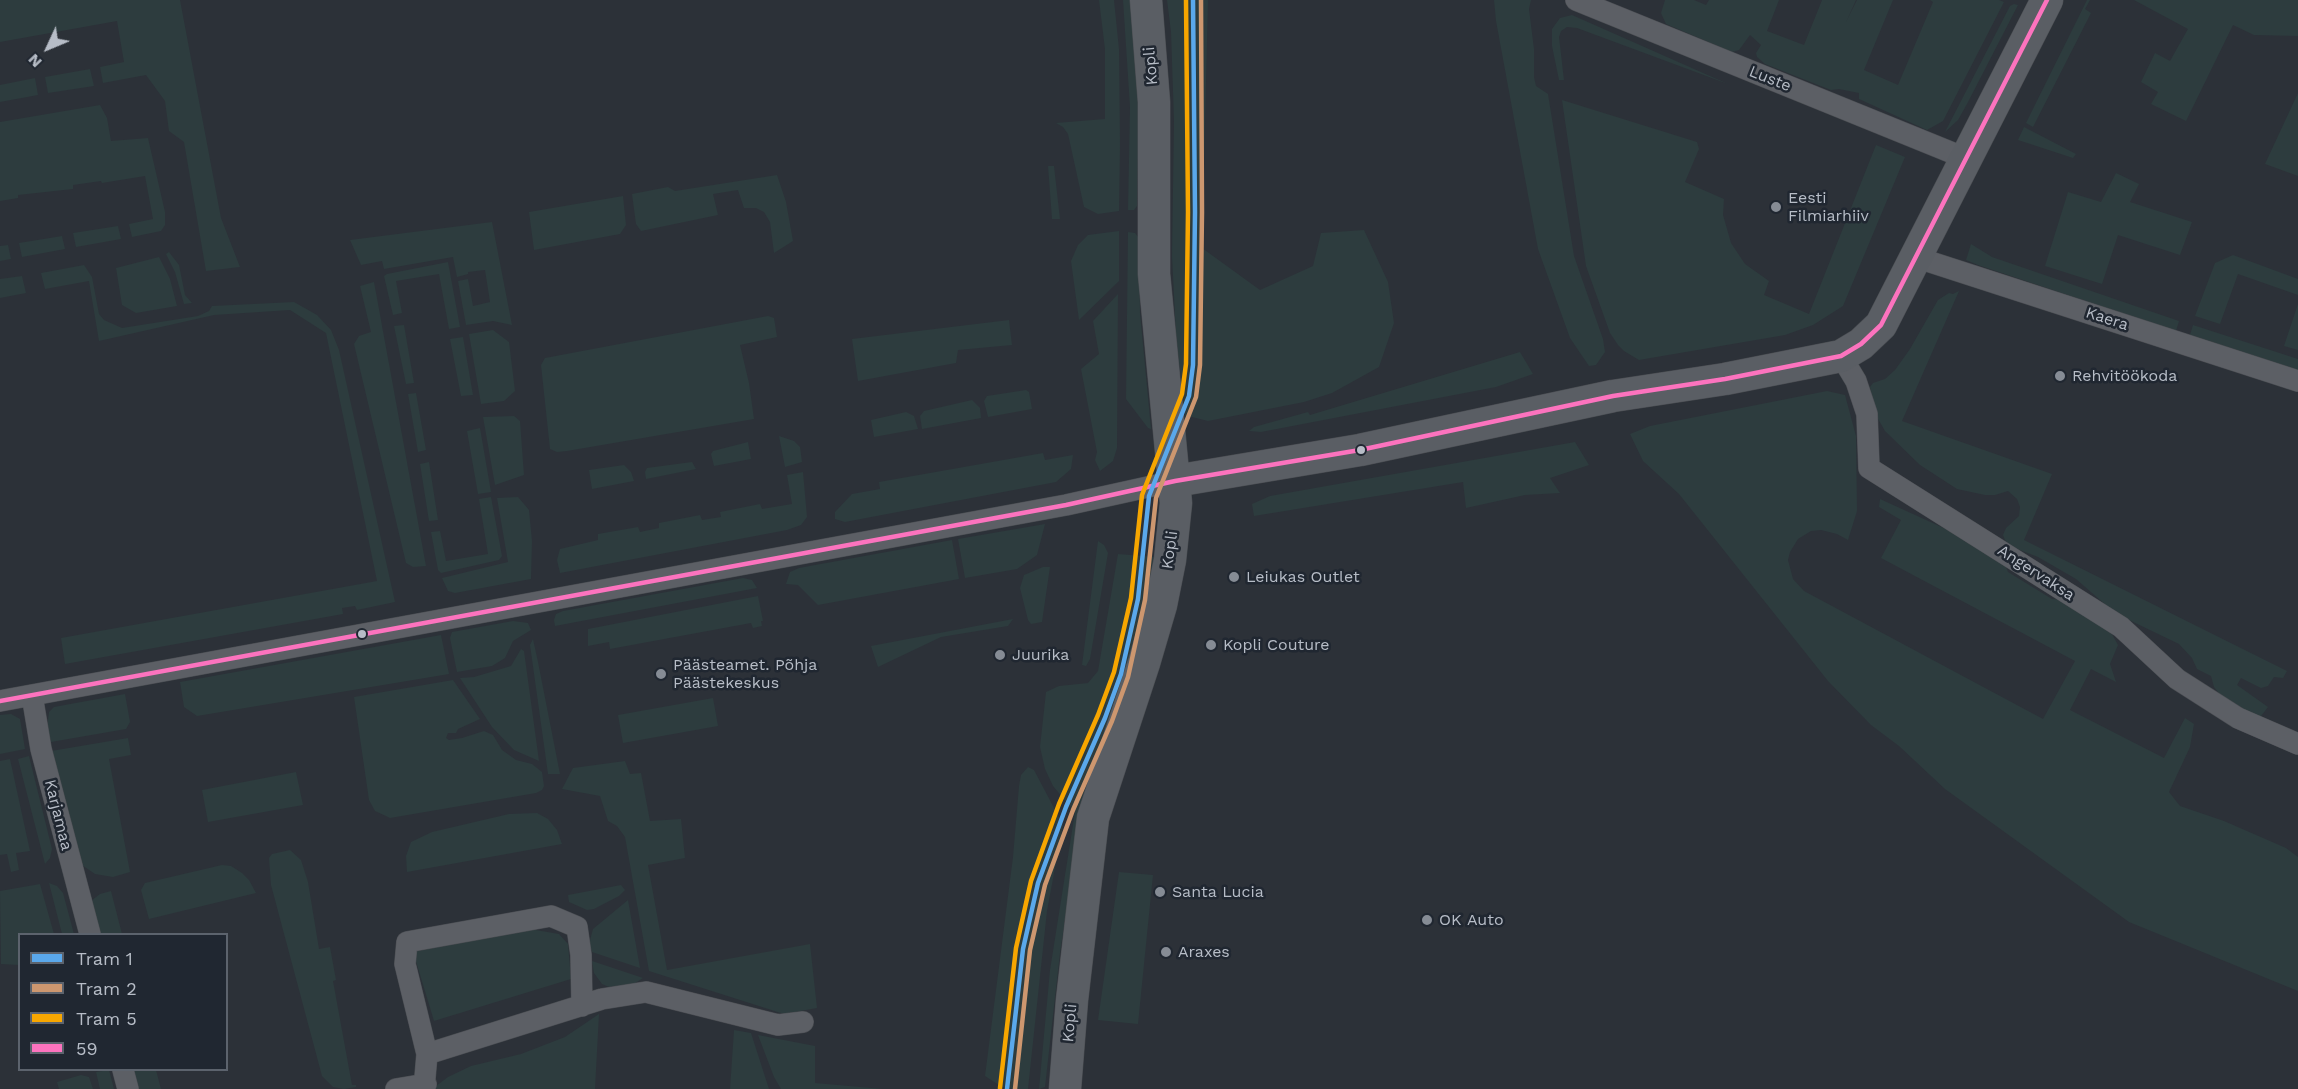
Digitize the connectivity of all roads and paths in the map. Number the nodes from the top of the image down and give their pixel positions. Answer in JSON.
{"nodes":[{"id":1,"x":1146,"y":0,"type":"edge"},
{"id":2,"x":1576,"y":0,"type":"edge"},
{"id":3,"x":2047,"y":0,"type":"edge"},
{"id":4,"x":1965,"y":158,"type":"junction"},
{"id":5,"x":1915,"y":257,"type":"junction"},
{"id":6,"x":1841,"y":356,"type":"junction"},
{"id":7,"x":2298,"y":381,"type":"edge"},
{"id":8,"x":1175,"y":481,"type":"junction"},
{"id":9,"x":32,"y":695,"type":"junction"},
{"id":10,"x":0,"y":701,"type":"edge"},
{"id":11,"x":2298,"y":744,"type":"edge"},
{"id":12,"x":90,"y":933,"type":"edge"},
{"id":13,"x":582,"y":1006,"type":"junction"},
{"id":14,"x":802,"y":1022,"type":"dead end"},
{"id":15,"x":427,"y":1054,"type":"junction"},
{"id":16,"x":123,"y":1071,"type":"edge"},
{"id":17,"x":425,"y":1086,"type":"edge"},
{"id":18,"x":128,"y":1089,"type":"edge"},
{"id":19,"x":396,"y":1089,"type":"edge"},
{"id":20,"x":1065,"y":1089,"type":"edge"}],
"edges":[{"from":1,"to":8,"type":"street","name":"Kopli"},
{"from":2,"to":4,"type":"street","name":"Luste"},
{"from":3,"to":4,"type":"street"},
{"from":4,"to":5,"type":"street"},
{"from":5,"to":6,"type":"street"},
{"from":5,"to":7,"type":"street","name":"Kaera"},
{"from":6,"to":8,"type":"street"},
{"from":6,"to":11,"type":"street","name":"Angervaksa"},
{"from":8,"to":9,"type":"street"},
{"from":8,"to":20,"type":"street","name":"Kopli"},
{"from":9,"to":10,"type":"street"},
{"from":9,"to":12,"type":"street","name":"Karjamaa"},
{"from":13,"to":14,"type":"street"},
{"from":13,"to":15,"type":"street"},
{"from":13,"to":15,"type":"street"},
{"from":15,"to":17,"type":"street"},
{"from":16,"to":18,"type":"street"},
{"from":17,"to":19,"type":"street"}]}
